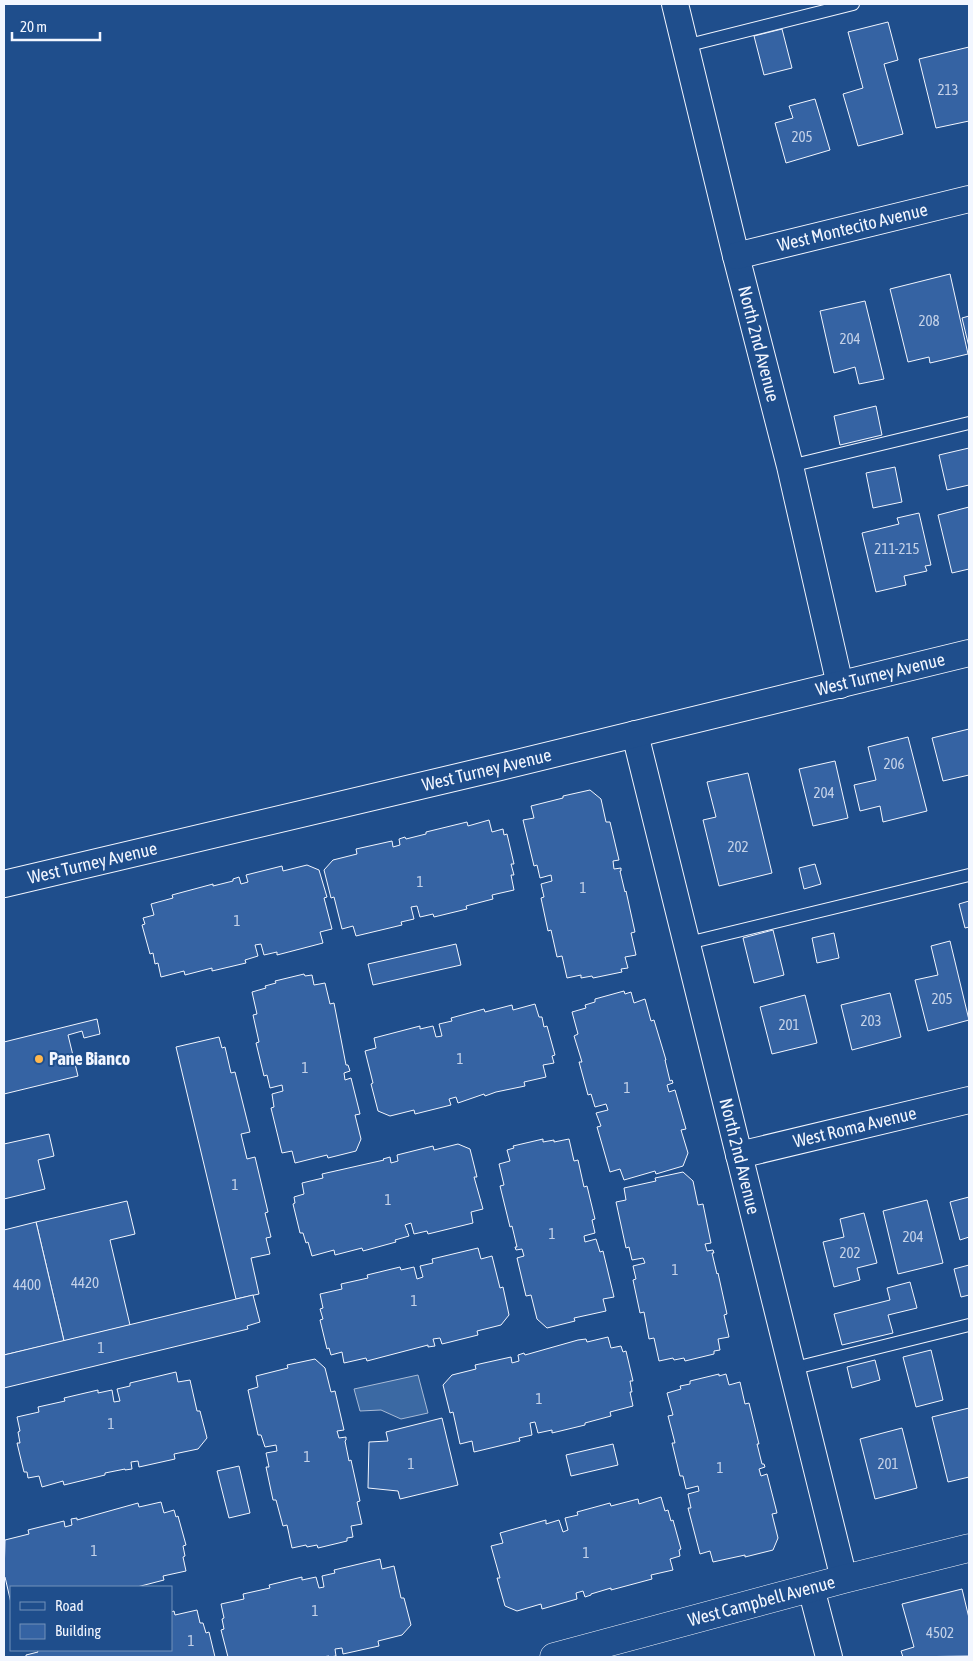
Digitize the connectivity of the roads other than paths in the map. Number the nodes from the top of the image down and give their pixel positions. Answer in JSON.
{"nodes":[{"id":1,"x":675,"y":4,"type":"edge"},
{"id":2,"x":853,"y":4,"type":"edge"},
{"id":3,"x":685,"y":46,"type":"junction"},
{"id":4,"x":969,"y":199,"type":"edge"},
{"id":5,"x":736,"y":256,"type":"junction"},
{"id":6,"x":969,"y":423,"type":"edge"},
{"id":7,"x":790,"y":466,"type":"junction"},
{"id":8,"x":969,"y":653,"type":"edge"},
{"id":9,"x":840,"y":685,"type":"junction"},
{"id":10,"x":635,"y":734,"type":"junction"},
{"id":11,"x":969,"y":875,"type":"edge"},
{"id":12,"x":4,"y":884,"type":"edge"},
{"id":13,"x":688,"y":943,"type":"junction"},
{"id":14,"x":969,"y":1100,"type":"edge"},
{"id":15,"x":739,"y":1155,"type":"junction"},
{"id":16,"x":969,"y":1325,"type":"edge"},
{"id":17,"x":791,"y":1369,"type":"junction"},
{"id":18,"x":969,"y":1548,"type":"edge"},
{"id":19,"x":844,"y":1579,"type":"junction"},
{"id":20,"x":811,"y":1588,"type":"junction"},
{"id":21,"x":554,"y":1657,"type":"edge"},
{"id":22,"x":829,"y":1657,"type":"edge"}],
"edges":[{"from":1,"to":3,"type":"street","name":"North 2nd Avenue"},
{"from":2,"to":3,"type":"lane"},
{"from":3,"to":5,"type":"street","name":"North 2nd Avenue"},
{"from":4,"to":5,"type":"street","name":"West Montecito Avenue"},
{"from":5,"to":7,"type":"street","name":"North 2nd Avenue"},
{"from":6,"to":7,"type":"lane"},
{"from":7,"to":9,"type":"street","name":"North 2nd Avenue"},
{"from":8,"to":9,"type":"street","name":"West Turney Avenue"},
{"from":9,"to":10,"type":"street","name":"West Turney Avenue"},
{"from":10,"to":12,"type":"street","name":"West Turney Avenue"},
{"from":10,"to":13,"type":"street","name":"North 2nd Avenue"},
{"from":11,"to":13,"type":"lane"},
{"from":13,"to":15,"type":"street","name":"North 2nd Avenue"},
{"from":14,"to":15,"type":"street","name":"West Roma Avenue"},
{"from":15,"to":17,"type":"street","name":"North 2nd Avenue"},
{"from":16,"to":17,"type":"lane"},
{"from":17,"to":19,"type":"street","name":"North 2nd Avenue"},
{"from":18,"to":19,"type":"street","name":"West Campbell Avenue"},
{"from":19,"to":20,"type":"street","name":"West Campbell Avenue"},
{"from":20,"to":21,"type":"street","name":"West Campbell Avenue"},
{"from":20,"to":22,"type":"street"}]}
